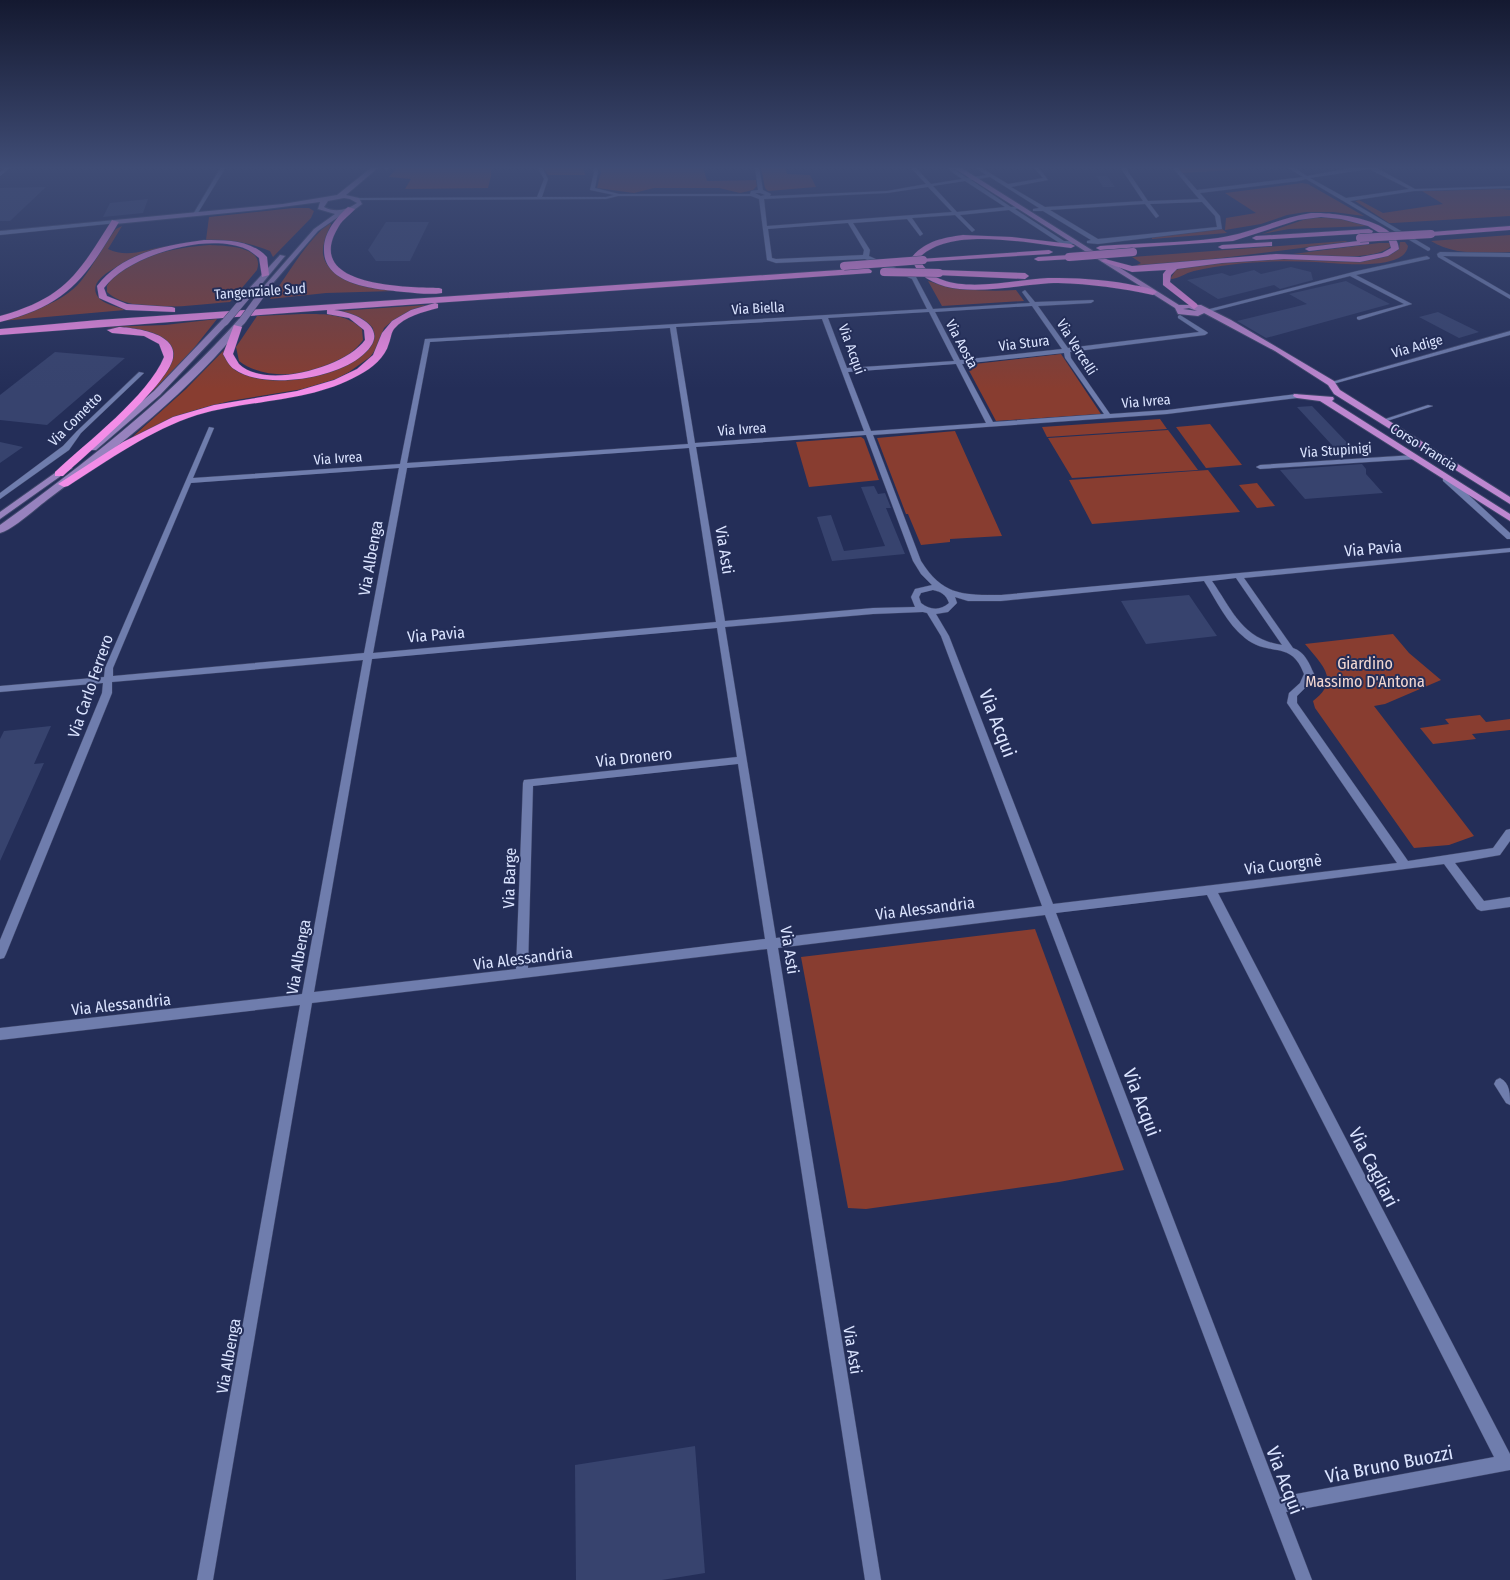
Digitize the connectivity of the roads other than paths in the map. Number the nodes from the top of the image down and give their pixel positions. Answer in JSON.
{"nodes":[{"id":1,"x":1408,"y":240,"type":"edge"},
{"id":2,"x":103,"y":241,"type":"edge"},
{"id":3,"x":307,"y":241,"type":"edge"},
{"id":4,"x":329,"y":241,"type":"edge"},
{"id":5,"x":766,"y":241,"type":"edge"},
{"id":6,"x":861,"y":241,"type":"edge"},
{"id":7,"x":943,"y":241,"type":"edge"},
{"id":8,"x":998,"y":241,"type":"edge"},
{"id":9,"x":1061,"y":241,"type":"edge"},
{"id":10,"x":1072,"y":241,"type":"edge"},
{"id":11,"x":1093,"y":241,"type":"edge"},
{"id":12,"x":1129,"y":241,"type":"edge"},
{"id":13,"x":1207,"y":241,"type":"edge"},
{"id":14,"x":1344,"y":241,"type":"edge"},
{"id":15,"x":1358,"y":241,"type":"edge"},
{"id":16,"x":1394,"y":241,"type":"edge"},
{"id":17,"x":1410,"y":241,"type":"edge"},
{"id":18,"x":1089,"y":242,"type":"joint"},
{"id":19,"x":1076,"y":243,"type":"junction"},
{"id":20,"x":1099,"y":245,"type":"junction"},
{"id":21,"x":288,"y":249,"type":"dead end"},
{"id":22,"x":1132,"y":249,"type":"junction"},
{"id":23,"x":1428,"y":249,"type":"junction"},
{"id":24,"x":1062,"y":251,"type":"junction"},
{"id":25,"x":1415,"y":252,"type":"junction"},
{"id":26,"x":1440,"y":255,"type":"junction"},
{"id":27,"x":1510,"y":256,"type":"edge"},
{"id":28,"x":866,"y":257,"type":"junction"},
{"id":29,"x":1429,"y":258,"type":"junction"},
{"id":30,"x":1105,"y":261,"type":"junction"},
{"id":31,"x":1224,"y":261,"type":"junction"},
{"id":32,"x":925,"y":263,"type":"junction"},
{"id":33,"x":1404,"y":263,"type":"junction"},
{"id":34,"x":1174,"y":267,"type":"junction"},
{"id":35,"x":1132,"y":268,"type":"junction"},
{"id":36,"x":868,"y":271,"type":"junction"},
{"id":37,"x":1465,"y":271,"type":"junction"},
{"id":38,"x":1352,"y":274,"type":"junction"},
{"id":39,"x":265,"y":275,"type":"junction"},
{"id":40,"x":1106,"y":283,"type":"junction"},
{"id":41,"x":450,"y":292,"type":"junction"},
{"id":42,"x":1025,"y":292,"type":"dead end"},
{"id":43,"x":1153,"y":292,"type":"junction"},
{"id":44,"x":481,"y":296,"type":"junction"},
{"id":45,"x":1510,"y":297,"type":"edge"},
{"id":46,"x":1090,"y":301,"type":"dead end"},
{"id":47,"x":1034,"y":304,"type":"junction"},
{"id":48,"x":1178,"y":307,"type":"junction"},
{"id":49,"x":1197,"y":308,"type":"junction"},
{"id":50,"x":174,"y":310,"type":"junction"},
{"id":51,"x":289,"y":310,"type":"junction"},
{"id":52,"x":932,"y":310,"type":"junction"},
{"id":53,"x":1190,"y":314,"type":"junction"},
{"id":54,"x":824,"y":316,"type":"junction"},
{"id":55,"x":1359,"y":318,"type":"dead end"},
{"id":56,"x":0,"y":319,"type":"edge"},
{"id":57,"x":240,"y":324,"type":"junction"},
{"id":58,"x":0,"y":325,"type":"edge"},
{"id":59,"x":673,"y":325,"type":"junction"},
{"id":60,"x":0,"y":332,"type":"edge"},
{"id":61,"x":1510,"y":333,"type":"edge"},
{"id":62,"x":427,"y":340,"type":"joint"},
{"id":63,"x":1067,"y":351,"type":"junction"},
{"id":64,"x":957,"y":362,"type":"junction"},
{"id":65,"x":844,"y":370,"type":"junction"},
{"id":66,"x":141,"y":373,"type":"dead end"},
{"id":67,"x":1331,"y":383,"type":"junction"},
{"id":68,"x":1337,"y":392,"type":"junction"},
{"id":69,"x":1297,"y":396,"type":"joint"},
{"id":70,"x":1323,"y":399,"type":"junction"},
{"id":71,"x":1430,"y":406,"type":"dead end"},
{"id":72,"x":1108,"y":416,"type":"junction"},
{"id":73,"x":1382,"y":421,"type":"junction"},
{"id":74,"x":991,"y":424,"type":"junction"},
{"id":75,"x":211,"y":428,"type":"dead end"},
{"id":76,"x":867,"y":433,"type":"junction"},
{"id":77,"x":693,"y":445,"type":"junction"},
{"id":78,"x":1414,"y":457,"type":"junction"},
{"id":79,"x":403,"y":466,"type":"junction"},
{"id":80,"x":1260,"y":467,"type":"dead end"},
{"id":81,"x":62,"y":479,"type":"junction"},
{"id":82,"x":188,"y":481,"type":"junction"},
{"id":83,"x":0,"y":497,"type":"edge"},
{"id":84,"x":1509,"y":499,"type":"edge"},
{"id":85,"x":1484,"y":505,"type":"junction"},
{"id":86,"x":0,"y":516,"type":"edge"},
{"id":87,"x":1510,"y":518,"type":"edge"},
{"id":88,"x":0,"y":530,"type":"edge"},
{"id":89,"x":1510,"y":537,"type":"edge"},
{"id":90,"x":1510,"y":550,"type":"edge"},
{"id":91,"x":917,"y":561,"type":"junction"},
{"id":92,"x":1239,"y":576,"type":"junction"},
{"id":93,"x":1207,"y":579,"type":"junction"},
{"id":94,"x":940,"y":588,"type":"junction"},
{"id":95,"x":948,"y":592,"type":"junction"},
{"id":96,"x":916,"y":594,"type":"junction"},
{"id":97,"x":1001,"y":598,"type":"junction"},
{"id":98,"x":948,"y":608,"type":"junction"},
{"id":99,"x":927,"y":610,"type":"junction"},
{"id":100,"x":876,"y":611,"type":"junction"},
{"id":101,"x":720,"y":624,"type":"junction"},
{"id":102,"x":945,"y":636,"type":"junction"},
{"id":103,"x":1290,"y":650,"type":"junction"},
{"id":104,"x":368,"y":655,"type":"junction"},
{"id":105,"x":108,"y":678,"type":"junction"},
{"id":106,"x":0,"y":689,"type":"edge"},
{"id":107,"x":743,"y":760,"type":"junction"},
{"id":108,"x":528,"y":783,"type":"joint"},
{"id":109,"x":1510,"y":834,"type":"edge"},
{"id":110,"x":1447,"y":860,"type":"junction"},
{"id":111,"x":1405,"y":866,"type":"junction"},
{"id":112,"x":1210,"y":889,"type":"junction"},
{"id":113,"x":1510,"y":902,"type":"edge"},
{"id":114,"x":1049,"y":909,"type":"junction"},
{"id":115,"x":773,"y":944,"type":"junction"},
{"id":116,"x":0,"y":954,"type":"edge"},
{"id":117,"x":522,"y":974,"type":"junction"},
{"id":118,"x":308,"y":999,"type":"junction"},
{"id":119,"x":0,"y":1034,"type":"edge"},
{"id":120,"x":1500,"y":1084,"type":"dead end"},
{"id":121,"x":1510,"y":1099,"type":"edge"},
{"id":122,"x":1507,"y":1462,"type":"edge"},
{"id":123,"x":1275,"y":1506,"type":"junction"},
{"id":124,"x":205,"y":1580,"type":"edge"},
{"id":125,"x":873,"y":1580,"type":"edge"},
{"id":126,"x":1304,"y":1580,"type":"edge"}],
"edges":[{"from":1,"to":25,"type":"street"},
{"from":2,"to":56,"type":"highway"},
{"from":3,"to":57,"type":"main road","bridge":true},
{"from":4,"to":41,"type":"highway"},
{"from":5,"to":28,"type":"street"},
{"from":6,"to":28,"type":"street"},
{"from":7,"to":40,"type":"highway"},
{"from":8,"to":24,"type":"highway"},
{"from":9,"to":19,"type":"street"},
{"from":10,"to":19,"type":"main road"},
{"from":11,"to":20,"type":"street"},
{"from":12,"to":20,"type":"street"},
{"from":13,"to":22,"type":"highway","name":"Tangenziale Sud"},
{"from":14,"to":22,"type":"highway","name":"Tangenziale Sud"},
{"from":15,"to":31,"type":"highway"},
{"from":16,"to":31,"type":"highway"},
{"from":17,"to":23,"type":"street"},
{"from":18,"to":20,"type":"street"},
{"from":18,"to":35,"type":"main road"},
{"from":19,"to":30,"type":"main road"},
{"from":20,"to":22,"type":"highway","name":"Tangenziale Sud"},
{"from":20,"to":24,"type":"highway","name":"Tangenziale Sud"},
{"from":21,"to":39,"type":"main road"},
{"from":22,"to":24,"type":"highway","name":"Tangenziale Sud","bridge":true},
{"from":23,"to":25,"type":"street"},
{"from":23,"to":26,"type":"street"},
{"from":24,"to":32,"type":"highway","name":"Tangenziale Sud"},
{"from":25,"to":29,"type":"street"},
{"from":25,"to":33,"type":"street"},
{"from":26,"to":27,"type":"street"},
{"from":26,"to":29,"type":"street"},
{"from":26,"to":37,"type":"street"},
{"from":28,"to":52,"type":"street","name":"Via Aosta"},
{"from":29,"to":33,"type":"street"},
{"from":29,"to":37,"type":"street"},
{"from":30,"to":35,"type":"highway"},
{"from":30,"to":43,"type":"main road"},
{"from":31,"to":34,"type":"highway"},
{"from":32,"to":36,"type":"highway","name":"Tangenziale Sud","bridge":true},
{"from":32,"to":41,"type":"highway","name":"Tangenziale Sud","bridge":true},
{"from":33,"to":38,"type":"street"},
{"from":34,"to":35,"type":"highway"},
{"from":34,"to":49,"type":"highway"},
{"from":35,"to":49,"type":"main road"},
{"from":36,"to":40,"type":"highway","bridge":true},
{"from":36,"to":44,"type":"highway","name":"Tangenziale Sud"},
{"from":37,"to":45,"type":"street"},
{"from":38,"to":49,"type":"street"},
{"from":38,"to":55,"type":"street"},
{"from":39,"to":50,"type":"highway"},
{"from":39,"to":81,"type":"main road","bridge":true},
{"from":40,"to":43,"type":"highway"},
{"from":41,"to":50,"type":"highway","name":"Tangenziale Sud"},
{"from":42,"to":47,"type":"street","name":"Via Vercelli"},
{"from":43,"to":48,"type":"main road"},
{"from":44,"to":51,"type":"highway","name":"Tangenziale Sud"},
{"from":44,"to":81,"type":"highway"},
{"from":46,"to":47,"type":"street","name":"Via Biella"},
{"from":47,"to":52,"type":"street","name":"Via Biella"},
{"from":47,"to":63,"type":"street","name":"Via Vercelli"},
{"from":48,"to":49,"type":"main road"},
{"from":48,"to":53,"type":"main road"},
{"from":49,"to":53,"type":"main road"},
{"from":49,"to":67,"type":"main road"},
{"from":50,"to":58,"type":"highway","name":"Tangenziale Sud"},
{"from":51,"to":57,"type":"highway"},
{"from":51,"to":60,"type":"highway","name":"Tangenziale Sud"},
{"from":52,"to":54,"type":"street","name":"Via Biella"},
{"from":52,"to":64,"type":"street","name":"Via Aosta"},
{"from":53,"to":63,"type":"street","name":"Via Stura"},
{"from":54,"to":59,"type":"street","name":"Via Biella"},
{"from":54,"to":65,"type":"street","name":"Via Acqui"},
{"from":57,"to":81,"type":"main road"},
{"from":59,"to":62,"type":"street","name":"Via Biella"},
{"from":59,"to":77,"type":"street","name":"Via Asti"},
{"from":60,"to":81,"type":"highway"},
{"from":61,"to":67,"type":"street","name":"Via Adige"},
{"from":62,"to":79,"type":"street","name":"Via Albenga"},
{"from":63,"to":64,"type":"street","name":"Via Stura"},
{"from":63,"to":72,"type":"street","name":"Via Vercelli"},
{"from":64,"to":65,"type":"street","name":"Via Stura"},
{"from":64,"to":74,"type":"street","name":"Via Aosta"},
{"from":65,"to":76,"type":"street","name":"Via Acqui"},
{"from":66,"to":83,"type":"street","name":"Via Cometto"},
{"from":67,"to":68,"type":"main road"},
{"from":68,"to":70,"type":"main road"},
{"from":68,"to":73,"type":"main road","name":"Corso Francia"},
{"from":69,"to":70,"type":"main road"},
{"from":69,"to":72,"type":"street","name":"Via Ivrea"},
{"from":70,"to":78,"type":"main road","name":"Corso Francia"},
{"from":71,"to":73,"type":"street","name":"Corso Francia"},
{"from":72,"to":74,"type":"street","name":"Via Ivrea"},
{"from":73,"to":84,"type":"main road","name":"Corso Francia"},
{"from":74,"to":76,"type":"street","name":"Via Ivrea"},
{"from":75,"to":82,"type":"street","name":"Via Carlo Ferrero"},
{"from":76,"to":77,"type":"street","name":"Via Ivrea"},
{"from":76,"to":91,"type":"street","name":"Via Acqui"},
{"from":77,"to":79,"type":"street","name":"Via Ivrea"},
{"from":77,"to":101,"type":"street","name":"Via Asti"},
{"from":78,"to":80,"type":"street","name":"Via Stupinigi"},
{"from":78,"to":85,"type":"main road","name":"Corso Francia"},
{"from":79,"to":82,"type":"street","name":"Via Ivrea"},
{"from":79,"to":104,"type":"street","name":"Via Albenga"},
{"from":81,"to":86,"type":"main road"},
{"from":81,"to":88,"type":"main road"},
{"from":82,"to":105,"type":"street","name":"Via Carlo Ferrero"},
{"from":85,"to":87,"type":"main road","name":"Corso Francia"},
{"from":85,"to":89,"type":"street"},
{"from":90,"to":92,"type":"street","name":"Via Pavia"},
{"from":91,"to":94,"type":"street","name":"Via Acqui"},
{"from":91,"to":96,"type":"street","name":"Via Acqui"},
{"from":92,"to":93,"type":"street","name":"Via Pavia"},
{"from":92,"to":103,"type":"street"},
{"from":93,"to":97,"type":"street","name":"Via Pavia"},
{"from":93,"to":103,"type":"street"},
{"from":94,"to":95,"type":"street"},
{"from":94,"to":96,"type":"street"},
{"from":95,"to":97,"type":"street","name":"Via Pavia"},
{"from":95,"to":98,"type":"street"},
{"from":96,"to":99,"type":"street"},
{"from":96,"to":100,"type":"street","name":"Via Pavia"},
{"from":97,"to":98,"type":"street","name":"Via Pavia"},
{"from":98,"to":99,"type":"street"},
{"from":98,"to":102,"type":"street","name":"Via Acqui"},
{"from":99,"to":100,"type":"street","name":"Via Pavia"},
{"from":99,"to":102,"type":"street","name":"Via Acqui"},
{"from":100,"to":101,"type":"street","name":"Via Pavia"},
{"from":101,"to":104,"type":"street","name":"Via Pavia"},
{"from":101,"to":107,"type":"street","name":"Via Asti"},
{"from":102,"to":114,"type":"street","name":"Via Acqui"},
{"from":103,"to":111,"type":"street"},
{"from":104,"to":105,"type":"street","name":"Via Pavia"},
{"from":104,"to":118,"type":"street","name":"Via Albenga"},
{"from":105,"to":106,"type":"street","name":"Via Pavia"},
{"from":105,"to":116,"type":"street","name":"Via Carlo Ferrero"},
{"from":107,"to":108,"type":"street","name":"Via Dronero"},
{"from":107,"to":115,"type":"street","name":"Via Asti"},
{"from":108,"to":117,"type":"street","name":"Via Barge"},
{"from":109,"to":110,"type":"street","name":"Via Cuorgnè"},
{"from":110,"to":111,"type":"street","name":"Via Cuorgnè"},
{"from":110,"to":113,"type":"street"},
{"from":111,"to":112,"type":"street","name":"Via Cuorgnè"},
{"from":112,"to":114,"type":"street","name":"Via Cuorgnè"},
{"from":112,"to":122,"type":"street","name":"Via Cagliari"},
{"from":114,"to":115,"type":"street","name":"Via Alessandria"},
{"from":114,"to":123,"type":"street","name":"Via Acqui"},
{"from":115,"to":117,"type":"street","name":"Via Alessandria"},
{"from":115,"to":125,"type":"street","name":"Via Asti"},
{"from":117,"to":118,"type":"street","name":"Via Alessandria"},
{"from":118,"to":119,"type":"street","name":"Via Alessandria"},
{"from":118,"to":124,"type":"street","name":"Via Albenga"},
{"from":120,"to":121,"type":"street"},
{"from":122,"to":123,"type":"street","name":"Via Bruno Buozzi"},
{"from":123,"to":126,"type":"street","name":"Via Acqui"}]}
